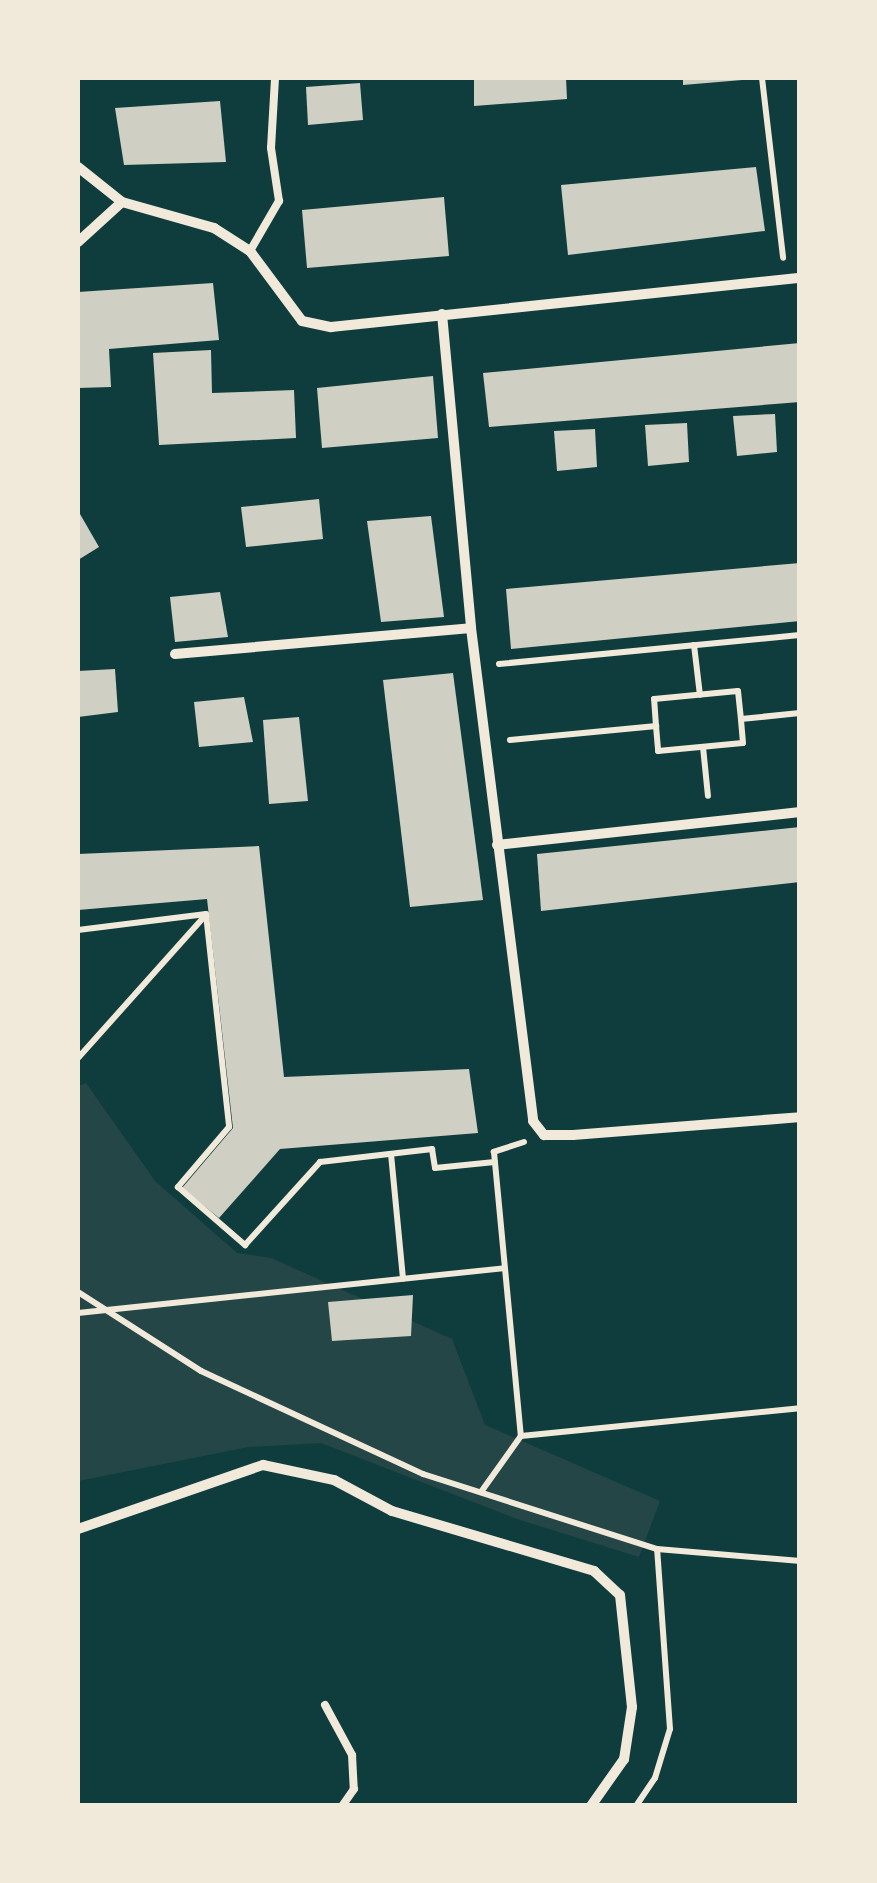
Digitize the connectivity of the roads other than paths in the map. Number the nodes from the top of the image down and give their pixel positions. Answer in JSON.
{"nodes":[{"id":1,"x":275,"y":78,"type":"edge"},
{"id":2,"x":78,"y":167,"type":"edge"},
{"id":3,"x":122,"y":202,"type":"junction"},
{"id":4,"x":78,"y":242,"type":"edge"},
{"id":5,"x":250,"y":251,"type":"junction"},
{"id":6,"x":800,"y":278,"type":"edge"},
{"id":7,"x":442,"y":314,"type":"junction"},
{"id":8,"x":472,"y":628,"type":"junction"},
{"id":9,"x":175,"y":654,"type":"dead end"},
{"id":10,"x":800,"y":812,"type":"edge"},
{"id":11,"x":497,"y":845,"type":"junction"},
{"id":12,"x":800,"y":1117,"type":"edge"},
{"id":13,"x":78,"y":1529,"type":"edge"},
{"id":14,"x":324,"y":1705,"type":"dead end"},
{"id":15,"x":342,"y":1806,"type":"edge"},
{"id":16,"x":591,"y":1806,"type":"edge"}],
"edges":[{"from":1,"to":5,"type":"lane"},
{"from":2,"to":3,"type":"street"},
{"from":3,"to":4,"type":"street"},
{"from":3,"to":5,"type":"street"},
{"from":5,"to":7,"type":"street"},
{"from":6,"to":7,"type":"street"},
{"from":7,"to":8,"type":"street"},
{"from":8,"to":9,"type":"street"},
{"from":8,"to":11,"type":"street"},
{"from":10,"to":11,"type":"street"},
{"from":11,"to":12,"type":"street"},
{"from":13,"to":16,"type":"street"},
{"from":14,"to":15,"type":"lane"}]}
